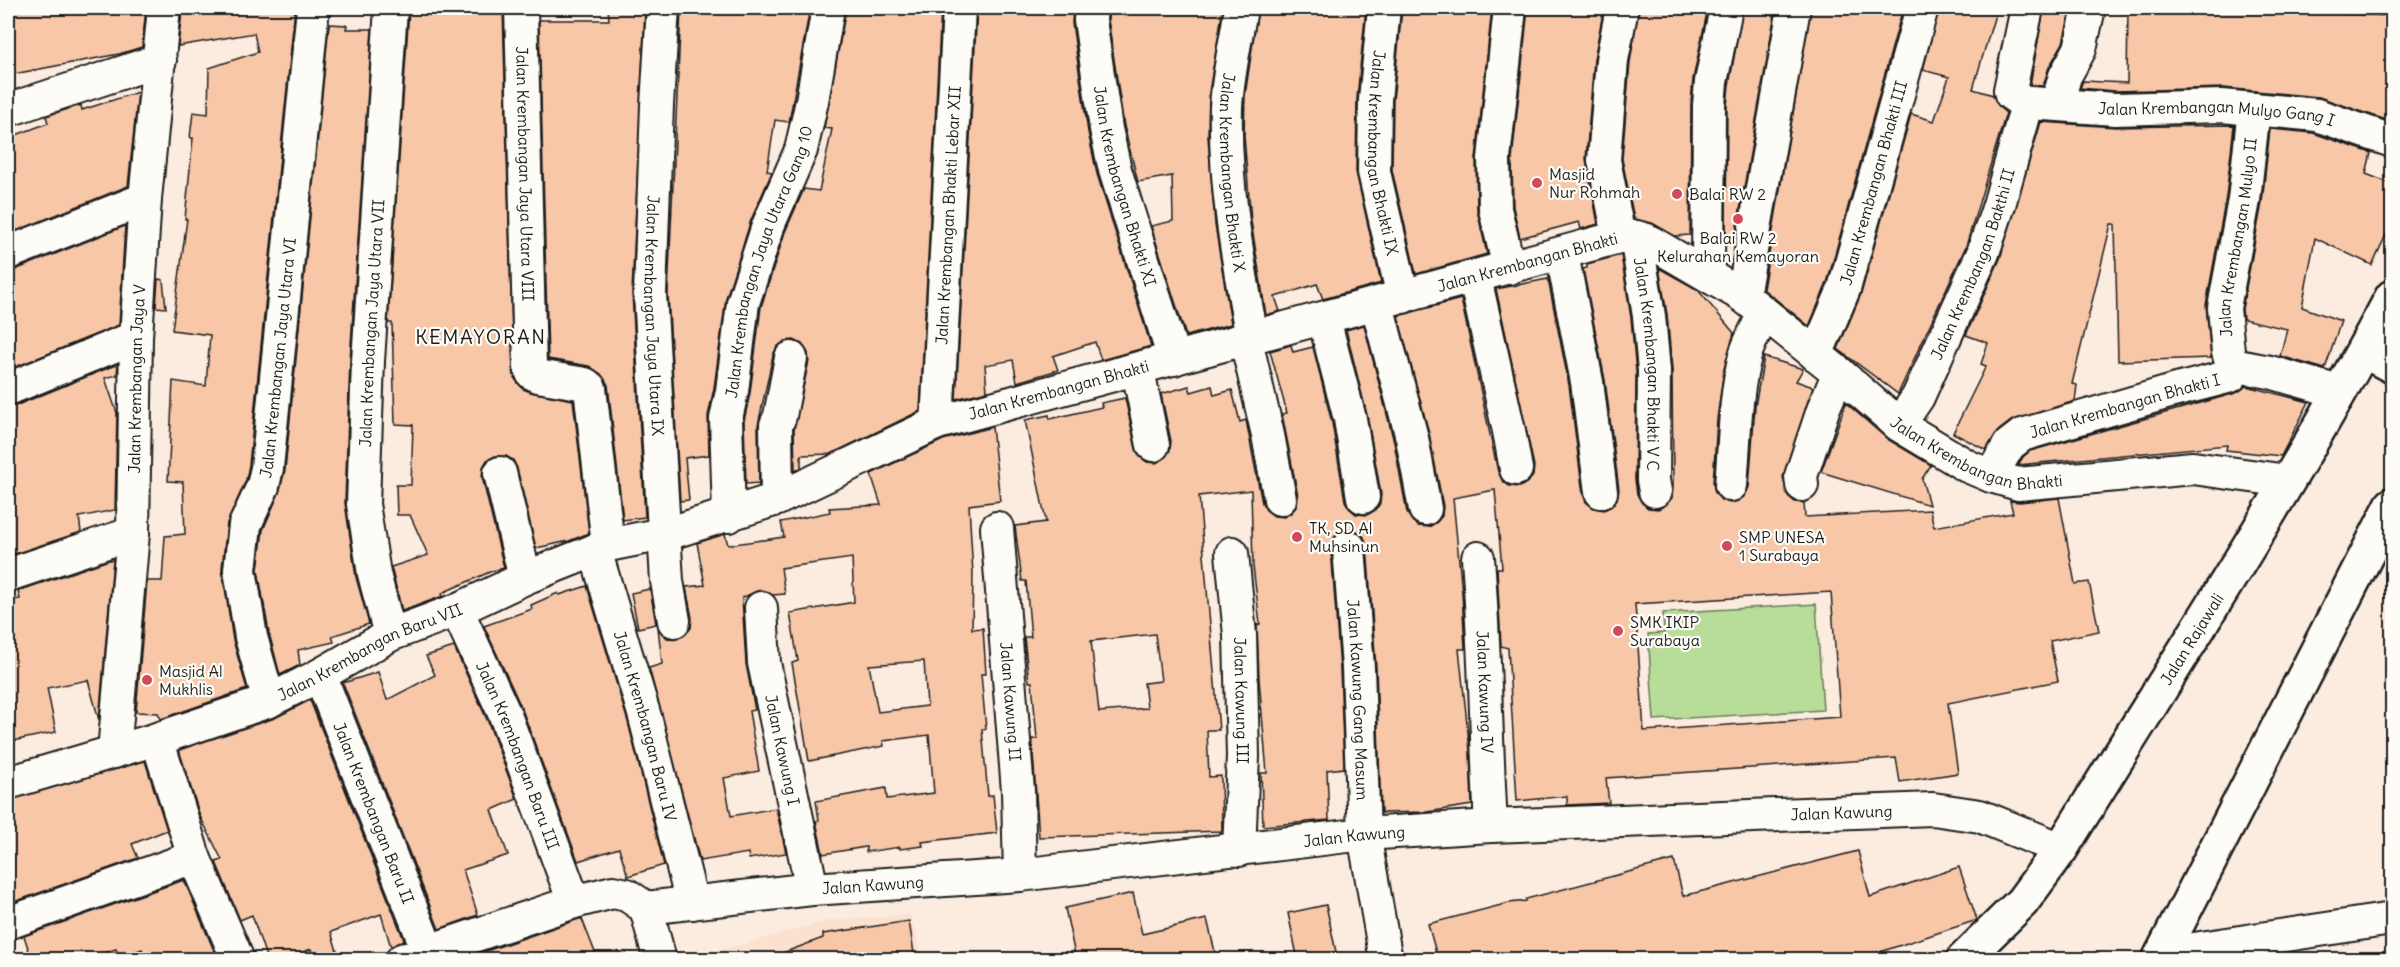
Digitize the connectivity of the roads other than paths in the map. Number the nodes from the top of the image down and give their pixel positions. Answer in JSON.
{"nodes":[{"id":1,"x":164,"y":8,"type":"edge"},
{"id":2,"x":313,"y":8,"type":"edge"},
{"id":3,"x":391,"y":8,"type":"edge"},
{"id":4,"x":521,"y":8,"type":"edge"},
{"id":5,"x":663,"y":8,"type":"edge"},
{"id":6,"x":828,"y":8,"type":"edge"},
{"id":7,"x":959,"y":8,"type":"edge"},
{"id":8,"x":1091,"y":8,"type":"edge"},
{"id":9,"x":1241,"y":8,"type":"edge"},
{"id":10,"x":1384,"y":8,"type":"edge"},
{"id":11,"x":1510,"y":8,"type":"edge"},
{"id":12,"x":1622,"y":8,"type":"edge"},
{"id":13,"x":1726,"y":8,"type":"edge"},
{"id":14,"x":1794,"y":8,"type":"edge"},
{"id":15,"x":1922,"y":8,"type":"edge"},
{"id":16,"x":2027,"y":8,"type":"edge"},
{"id":17,"x":2090,"y":8,"type":"edge"},
{"id":18,"x":160,"y":60,"type":"junction"},
{"id":19,"x":2040,"y":104,"type":"junction"},
{"id":20,"x":9,"y":105,"type":"edge"},
{"id":21,"x":2254,"y":109,"type":"junction"},
{"id":22,"x":2392,"y":141,"type":"edge"},
{"id":23,"x":145,"y":198,"type":"junction"},
{"id":24,"x":1628,"y":237,"type":"junction"},
{"id":25,"x":8,"y":253,"type":"edge"},
{"id":26,"x":1562,"y":254,"type":"junction"},
{"id":27,"x":1509,"y":268,"type":"junction"},
{"id":28,"x":1708,"y":275,"type":"junction"},
{"id":29,"x":1475,"y":278,"type":"junction"},
{"id":30,"x":2392,"y":297,"type":"edge"},
{"id":31,"x":1390,"y":301,"type":"junction"},
{"id":32,"x":1754,"y":305,"type":"junction"},
{"id":33,"x":1324,"y":319,"type":"junction"},
{"id":34,"x":136,"y":337,"type":"junction"},
{"id":35,"x":1249,"y":339,"type":"junction"},
{"id":36,"x":2364,"y":351,"type":"junction"},
{"id":37,"x":791,"y":358,"type":"dead end"},
{"id":38,"x":1174,"y":359,"type":"junction"},
{"id":39,"x":1828,"y":364,"type":"junction"},
{"id":40,"x":2232,"y":365,"type":"junction"},
{"id":41,"x":2392,"y":366,"type":"edge"},
{"id":42,"x":1138,"y":370,"type":"junction"},
{"id":43,"x":8,"y":389,"type":"edge"},
{"id":44,"x":2339,"y":392,"type":"junction"},
{"id":45,"x":937,"y":423,"type":"junction"},
{"id":46,"x":1899,"y":425,"type":"junction"},
{"id":47,"x":1153,"y":445,"type":"dead end"},
{"id":48,"x":1515,"y":469,"type":"dead end"},
{"id":49,"x":500,"y":473,"type":"dead end"},
{"id":50,"x":1991,"y":476,"type":"junction"},
{"id":51,"x":2287,"y":481,"type":"junction"},
{"id":52,"x":1731,"y":485,"type":"dead end"},
{"id":53,"x":1802,"y":485,"type":"dead end"},
{"id":54,"x":1655,"y":491,"type":"dead end"},
{"id":55,"x":1601,"y":492,"type":"dead end"},
{"id":56,"x":1364,"y":497,"type":"dead end"},
{"id":57,"x":777,"y":499,"type":"junction"},
{"id":58,"x":1280,"y":499,"type":"dead end"},
{"id":59,"x":2392,"y":505,"type":"edge"},
{"id":60,"x":1425,"y":509,"type":"dead end"},
{"id":61,"x":729,"y":516,"type":"junction"},
{"id":62,"x":998,"y":528,"type":"dead end"},
{"id":63,"x":133,"y":533,"type":"junction"},
{"id":64,"x":666,"y":534,"type":"junction"},
{"id":65,"x":602,"y":547,"type":"junction"},
{"id":66,"x":1348,"y":547,"type":"dead end"},
{"id":67,"x":1232,"y":553,"type":"dead end"},
{"id":68,"x":1478,"y":558,"type":"dead end"},
{"id":69,"x":8,"y":575,"type":"edge"},
{"id":70,"x":525,"y":578,"type":"junction"},
{"id":71,"x":761,"y":608,"type":"dead end"},
{"id":72,"x":457,"y":610,"type":"junction"},
{"id":73,"x":674,"y":621,"type":"dead end"},
{"id":74,"x":390,"y":635,"type":"junction"},
{"id":75,"x":320,"y":675,"type":"junction"},
{"id":76,"x":269,"y":701,"type":"junction"},
{"id":77,"x":157,"y":739,"type":"junction"},
{"id":78,"x":114,"y":752,"type":"junction"},
{"id":79,"x":8,"y":783,"type":"edge"},
{"id":80,"x":1491,"y":826,"type":"junction"},
{"id":81,"x":1364,"y":834,"type":"junction"},
{"id":82,"x":2061,"y":849,"type":"junction"},
{"id":83,"x":1239,"y":850,"type":"junction"},
{"id":84,"x":194,"y":857,"type":"junction"},
{"id":85,"x":1020,"y":875,"type":"junction"},
{"id":86,"x":812,"y":889,"type":"junction"},
{"id":87,"x":574,"y":902,"type":"junction"},
{"id":88,"x":692,"y":903,"type":"junction"},
{"id":89,"x":646,"y":908,"type":"junction"},
{"id":90,"x":2392,"y":919,"type":"edge"},
{"id":91,"x":8,"y":923,"type":"edge"},
{"id":92,"x":2266,"y":949,"type":"edge"},
{"id":93,"x":415,"y":955,"type":"edge"},
{"id":94,"x":2160,"y":957,"type":"edge"},
{"id":95,"x":238,"y":960,"type":"edge"},
{"id":96,"x":660,"y":960,"type":"edge"},
{"id":97,"x":1386,"y":960,"type":"edge"},
{"id":98,"x":1963,"y":960,"type":"edge"}],
"edges":[{"from":1,"to":18,"type":"street","name":"Jalan Krembangan Jaya V"},
{"from":2,"to":76,"type":"street","name":"Jalan Krembangan Jaya Utara VI"},
{"from":3,"to":74,"type":"street","name":"Jalan Krembangan Jaya Utara VII"},
{"from":4,"to":65,"type":"street","name":"Jalan Krembangan Jaya Utara VIII"},
{"from":5,"to":64,"type":"street","name":"Jalan Krembangan Jaya Utara IX"},
{"from":6,"to":61,"type":"street","name":"Jalan Krembangan Jaya Utara Gang 10"},
{"from":7,"to":45,"type":"street","name":"Jalan Krembangan Bhakti Lebar XII"},
{"from":8,"to":38,"type":"street","name":"Jalan Krembangan Bhakti XI"},
{"from":9,"to":35,"type":"street","name":"Jalan Krembangan Bhakti X"},
{"from":10,"to":31,"type":"street","name":"Jalan Krembangan Bhakti IX"},
{"from":11,"to":27,"type":"street"},
{"from":12,"to":24,"type":"street","name":"Jalan Krembangan Bhakti V C"},
{"from":13,"to":28,"type":"street"},
{"from":14,"to":32,"type":"street"},
{"from":15,"to":39,"type":"street","name":"Jalan Krembangan Bhakti III"},
{"from":16,"to":19,"type":"street"},
{"from":17,"to":19,"type":"street","name":"Jalan Krembangan Bakthi II"},
{"from":18,"to":20,"type":"street"},
{"from":18,"to":23,"type":"street","name":"Jalan Krembangan Jaya V"},
{"from":19,"to":21,"type":"street","name":"Jalan Krembangan Mulyo Gang I"},
{"from":19,"to":46,"type":"street","name":"Jalan Krembangan Bakthi II"},
{"from":21,"to":22,"type":"street","name":"Jalan Krembangan Mulyo Gang I"},
{"from":21,"to":40,"type":"street","name":"Jalan Krembangan Mulyo II"},
{"from":23,"to":25,"type":"street"},
{"from":23,"to":34,"type":"street","name":"Jalan Krembangan Jaya V"},
{"from":24,"to":26,"type":"street","name":"Jalan Krembangan Bhakti"},
{"from":24,"to":28,"type":"street","name":"Jalan Krembangan Bhakti"},
{"from":24,"to":54,"type":"street","name":"Jalan Krembangan Bhakti V C"},
{"from":26,"to":27,"type":"street","name":"Jalan Krembangan Bhakti"},
{"from":26,"to":55,"type":"street"},
{"from":27,"to":29,"type":"street","name":"Jalan Krembangan Bhakti"},
{"from":28,"to":32,"type":"street","name":"Jalan Krembangan Bhakti"},
{"from":29,"to":31,"type":"street","name":"Jalan Krembangan Bhakti"},
{"from":29,"to":48,"type":"street"},
{"from":30,"to":36,"type":"main road","name":"Jalan Rajawali"},
{"from":31,"to":33,"type":"street","name":"Jalan Krembangan Bhakti"},
{"from":31,"to":60,"type":"street","name":"Jalan Krembangan Bhakti IX"},
{"from":32,"to":39,"type":"street","name":"Jalan Krembangan Bhakti"},
{"from":32,"to":52,"type":"street"},
{"from":33,"to":35,"type":"street","name":"Jalan Krembangan Bhakti"},
{"from":33,"to":56,"type":"street"},
{"from":34,"to":43,"type":"street"},
{"from":34,"to":63,"type":"street","name":"Jalan Krembangan Jaya V"},
{"from":35,"to":38,"type":"street","name":"Jalan Krembangan Bhakti"},
{"from":35,"to":58,"type":"street","name":"Jalan Krembangan Bhakti X"},
{"from":36,"to":41,"type":"main road"},
{"from":36,"to":44,"type":"main road","name":"Jalan Rajawali"},
{"from":37,"to":57,"type":"street"},
{"from":38,"to":42,"type":"street","name":"Jalan Krembangan Bhakti"},
{"from":39,"to":46,"type":"street","name":"Jalan Krembangan Bhakti"},
{"from":39,"to":53,"type":"street","name":"Jalan Krembangan Bhakti III"},
{"from":40,"to":44,"type":"street","name":"Jalan Krembangan Bhakti I"},
{"from":40,"to":50,"type":"street","name":"Jalan Krembangan Bhakti I"},
{"from":42,"to":45,"type":"street","name":"Jalan Krembangan Bhakti"},
{"from":42,"to":47,"type":"street"},
{"from":44,"to":51,"type":"main road","name":"Jalan Rajawali"},
{"from":45,"to":57,"type":"street","name":"Jalan Krembangan Bhakti"},
{"from":46,"to":50,"type":"street","name":"Jalan Krembangan Bhakti"},
{"from":49,"to":70,"type":"street"},
{"from":50,"to":51,"type":"street","name":"Jalan Krembangan Bhakti"},
{"from":51,"to":82,"type":"main road","name":"Jalan Rajawali"},
{"from":57,"to":61,"type":"street","name":"Jalan Krembangan Bhakti"},
{"from":59,"to":94,"type":"main road"},
{"from":61,"to":64,"type":"street","name":"Jalan Krembangan Baru VII"},
{"from":62,"to":85,"type":"street","name":"Jalan Kawung II"},
{"from":63,"to":69,"type":"street"},
{"from":63,"to":78,"type":"street","name":"Jalan Krembangan Jaya V"},
{"from":64,"to":65,"type":"street","name":"Jalan Krembangan Baru VII"},
{"from":64,"to":73,"type":"street","name":"Jalan Krembangan Jaya Utara IX"},
{"from":65,"to":70,"type":"street","name":"Jalan Krembangan Baru VII"},
{"from":65,"to":88,"type":"street","name":"Jalan Krembangan Baru IV"},
{"from":66,"to":81,"type":"street","name":"Jalan Kawung Gang Masum"},
{"from":67,"to":83,"type":"street","name":"Jalan Kawung III"},
{"from":68,"to":80,"type":"street","name":"Jalan Kawung IV"},
{"from":70,"to":72,"type":"street","name":"Jalan Krembangan Baru VII"},
{"from":71,"to":86,"type":"street","name":"Jalan Kawung I"},
{"from":72,"to":74,"type":"street","name":"Jalan Krembangan Baru VII"},
{"from":72,"to":87,"type":"street","name":"Jalan Krembangan Baru III"},
{"from":74,"to":75,"type":"street","name":"Jalan Krembangan Baru VII"},
{"from":75,"to":76,"type":"street","name":"Jalan Krembangan Baru VII"},
{"from":75,"to":93,"type":"street","name":"Jalan Krembangan Baru II"},
{"from":76,"to":77,"type":"street","name":"Jalan Krembangan Baru VII"},
{"from":77,"to":78,"type":"street","name":"Jalan Krembangan Baru VII"},
{"from":77,"to":84,"type":"street"},
{"from":78,"to":79,"type":"street","name":"Jalan Krembangan Baru VII"},
{"from":80,"to":81,"type":"street","name":"Jalan Kawung"},
{"from":80,"to":82,"type":"street","name":"Jalan Kawung"},
{"from":81,"to":83,"type":"street","name":"Jalan Kawung"},
{"from":81,"to":97,"type":"street","name":"Jalan Kawung Gang Masum"},
{"from":82,"to":98,"type":"main road","name":"Jalan Rajawali"},
{"from":83,"to":85,"type":"street","name":"Jalan Kawung"},
{"from":84,"to":91,"type":"street"},
{"from":84,"to":95,"type":"street"},
{"from":85,"to":86,"type":"street","name":"Jalan Kawung"},
{"from":86,"to":88,"type":"street","name":"Jalan Kawung"},
{"from":87,"to":89,"type":"street"},
{"from":87,"to":93,"type":"street"},
{"from":88,"to":89,"type":"street","name":"Jalan Kawung"},
{"from":89,"to":96,"type":"street"},
{"from":90,"to":92,"type":"street"},
{"from":92,"to":94,"type":"street"}]}
